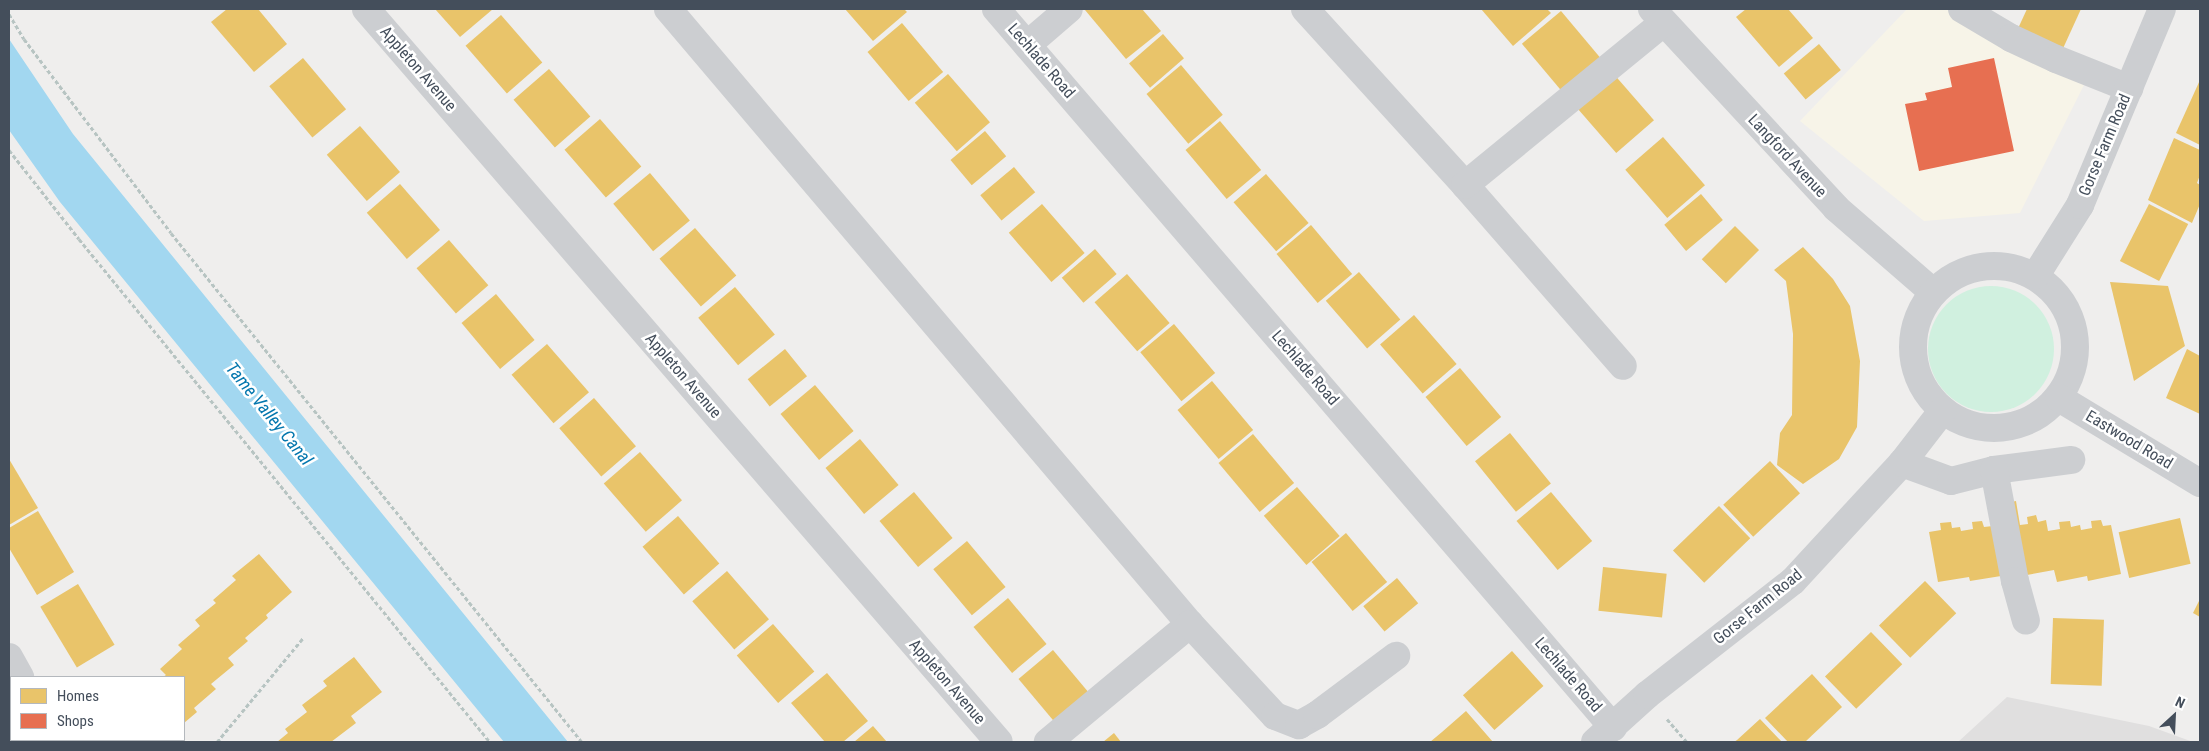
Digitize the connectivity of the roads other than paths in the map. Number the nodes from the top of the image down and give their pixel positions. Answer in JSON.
{"nodes":[{"id":1,"x":366,"y":9,"type":"edge"},
{"id":2,"x":668,"y":9,"type":"edge"},
{"id":3,"x":996,"y":9,"type":"edge"},
{"id":4,"x":1070,"y":9,"type":"edge"},
{"id":5,"x":1305,"y":9,"type":"edge"},
{"id":6,"x":1962,"y":9,"type":"edge"},
{"id":7,"x":2162,"y":9,"type":"edge"},
{"id":8,"x":1658,"y":16,"type":"edge"},
{"id":9,"x":1028,"y":45,"type":"junction"},
{"id":10,"x":2129,"y":88,"type":"junction"},
{"id":11,"x":1465,"y":185,"type":"junction"},
{"id":12,"x":2036,"y":275,"type":"junction"},
{"id":13,"x":1933,"y":292,"type":"junction"},
{"id":14,"x":1623,"y":366,"type":"dead end"},
{"id":15,"x":2058,"y":398,"type":"junction"},
{"id":16,"x":1943,"y":410,"type":"junction"},
{"id":17,"x":2071,"y":460,"type":"dead end"},
{"id":18,"x":1902,"y":463,"type":"junction"},
{"id":19,"x":1994,"y":470,"type":"junction"},
{"id":20,"x":2200,"y":483,"type":"edge"},
{"id":21,"x":2026,"y":621,"type":"dead end"},
{"id":22,"x":1190,"y":624,"type":"junction"},
{"id":23,"x":1396,"y":656,"type":"dead end"},
{"id":24,"x":9,"y":657,"type":"edge"},
{"id":25,"x":19,"y":676,"type":"edge"},
{"id":26,"x":1604,"y":735,"type":"edge"},
{"id":27,"x":999,"y":742,"type":"edge"},
{"id":28,"x":1048,"y":742,"type":"edge"}],
"edges":[{"from":1,"to":27,"type":"street","name":"Appleton Avenue"},
{"from":2,"to":22,"type":"street"},
{"from":3,"to":9,"type":"street","name":"Lechlade Road"},
{"from":4,"to":9,"type":"street"},
{"from":5,"to":11,"type":"street"},
{"from":6,"to":10,"type":"street"},
{"from":7,"to":10,"type":"street","name":"Gorse Farm Road"},
{"from":8,"to":11,"type":"street"},
{"from":8,"to":13,"type":"street","name":"Langford Avenue"},
{"from":9,"to":26,"type":"street","name":"Lechlade Road"},
{"from":10,"to":12,"type":"street","name":"Gorse Farm Road"},
{"from":11,"to":14,"type":"street"},
{"from":12,"to":13,"type":"street"},
{"from":12,"to":15,"type":"street"},
{"from":13,"to":16,"type":"street"},
{"from":15,"to":16,"type":"street"},
{"from":15,"to":20,"type":"street","name":"Eastwood Road"},
{"from":16,"to":18,"type":"street","name":"Gorse Farm Road"},
{"from":17,"to":19,"type":"street"},
{"from":18,"to":19,"type":"street"},
{"from":18,"to":26,"type":"street","name":"Gorse Farm Road"},
{"from":19,"to":21,"type":"street"},
{"from":22,"to":23,"type":"street"},
{"from":22,"to":28,"type":"street"},
{"from":24,"to":25,"type":"street"}]}
